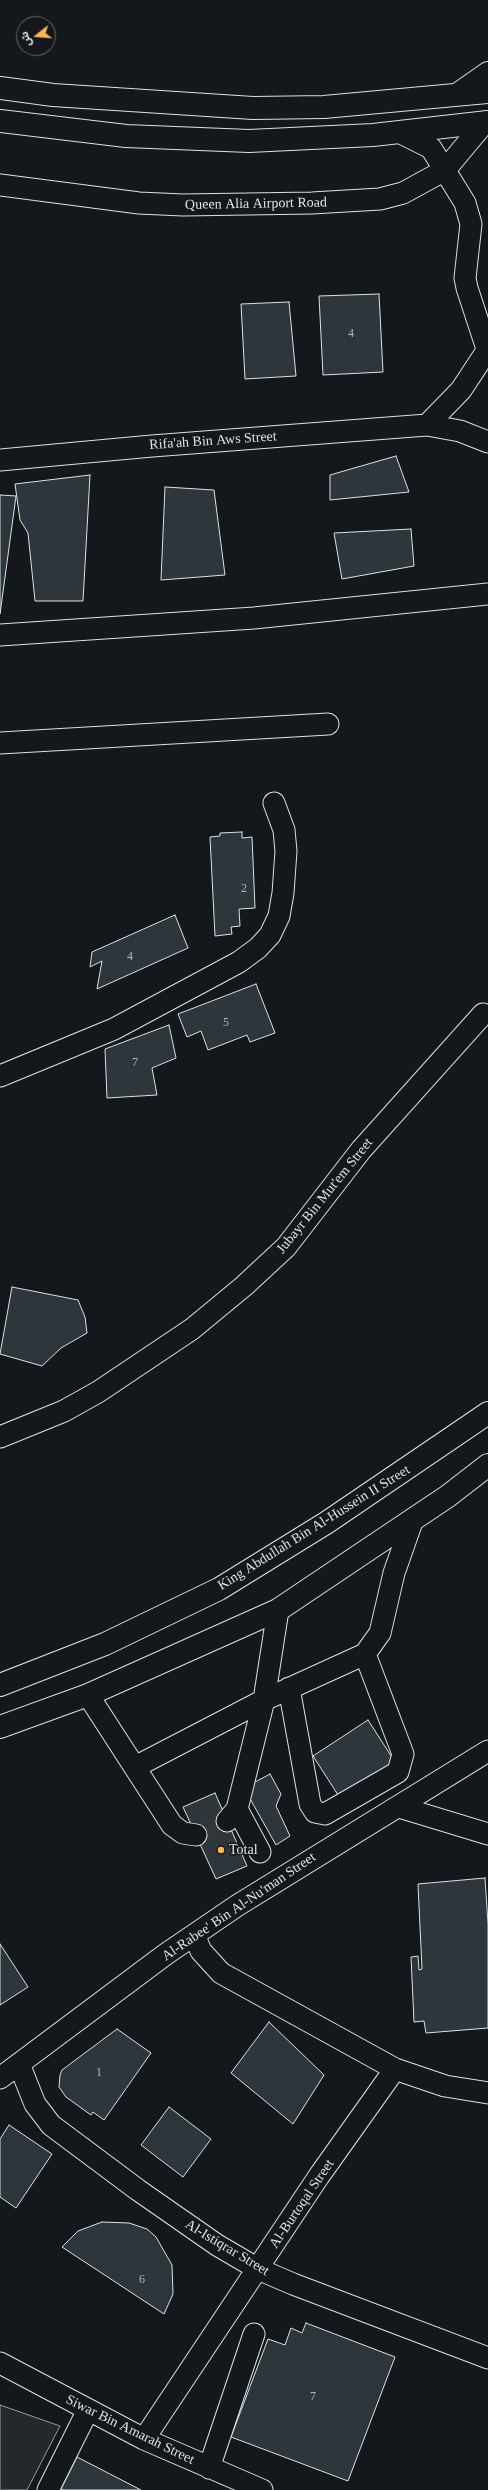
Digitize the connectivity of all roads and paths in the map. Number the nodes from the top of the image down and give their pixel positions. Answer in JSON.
{"nodes":[{"id":1,"x":488,"y":72,"type":"edge"},
{"id":2,"x":0,"y":88,"type":"edge"},
{"id":3,"x":488,"y":92,"type":"edge"},
{"id":4,"x":457,"y":94,"type":"junction"},
{"id":5,"x":0,"y":120,"type":"edge"},
{"id":6,"x":486,"y":122,"type":"edge"},
{"id":7,"x":399,"y":132,"type":"junction"},
{"id":8,"x":445,"y":170,"type":"junction"},
{"id":9,"x":0,"y":185,"type":"edge"},
{"id":10,"x":488,"y":350,"type":"edge"},
{"id":11,"x":427,"y":425,"type":"junction"},
{"id":12,"x":488,"y":442,"type":"edge"},
{"id":13,"x":0,"y":460,"type":"edge"},
{"id":14,"x":488,"y":594,"type":"edge"},
{"id":15,"x":0,"y":636,"type":"edge"},
{"id":16,"x":328,"y":724,"type":"dead end"},
{"id":17,"x":0,"y":743,"type":"edge"},
{"id":18,"x":274,"y":803,"type":"dead end"},
{"id":19,"x":483,"y":1014,"type":"dead end"},
{"id":20,"x":0,"y":1076,"type":"edge"},
{"id":21,"x":488,"y":1413,"type":"edge"},
{"id":22,"x":0,"y":1437,"type":"edge"},
{"id":23,"x":488,"y":1465,"type":"edge"},
{"id":24,"x":413,"y":1519,"type":"junction"},
{"id":25,"x":278,"y":1610,"type":"junction"},
{"id":26,"x":365,"y":1654,"type":"junction"},
{"id":27,"x":0,"y":1685,"type":"edge"},
{"id":28,"x":289,"y":1688,"type":"junction"},
{"id":29,"x":88,"y":1695,"type":"junction"},
{"id":30,"x":264,"y":1700,"type":"junction"},
{"id":31,"x":0,"y":1727,"type":"edge"},
{"id":32,"x":488,"y":1751,"type":"edge"},
{"id":33,"x":135,"y":1767,"type":"junction"},
{"id":34,"x":399,"y":1807,"type":"junction"},
{"id":35,"x":488,"y":1834,"type":"edge"},
{"id":36,"x":196,"y":1835,"type":"tunnel mouth"},
{"id":37,"x":260,"y":1852,"type":"dead end"},
{"id":38,"x":194,"y":1934,"type":"junction"},
{"id":39,"x":19,"y":2064,"type":"junction"},
{"id":40,"x":395,"y":2069,"type":"junction"},
{"id":41,"x":0,"y":2078,"type":"edge"},
{"id":42,"x":488,"y":2094,"type":"edge"},
{"id":43,"x":258,"y":2270,"type":"junction"},
{"id":44,"x":254,"y":2334,"type":"dead end"},
{"id":45,"x":488,"y":2358,"type":"edge"},
{"id":46,"x":0,"y":2363,"type":"edge"},
{"id":47,"x":88,"y":2410,"type":"junction"},
{"id":48,"x":144,"y":2439,"type":"junction"},
{"id":49,"x":209,"y":2468,"type":"junction"},
{"id":50,"x":249,"y":2488,"type":"edge"},
{"id":51,"x":48,"y":2490,"type":"edge"}],
"edges":[{"from":1,"to":4,"type":"highway"},
{"from":2,"to":4,"type":"highway"},
{"from":3,"to":4,"type":"highway"},
{"from":5,"to":7,"type":"highway","name":"Queen Alia Airport Road"},
{"from":6,"to":7,"type":"highway","name":"Queen Alia Airport Road"},
{"from":6,"to":8,"type":"street","name":"Queen Alia Airport Road"},
{"from":7,"to":8,"type":"street"},
{"from":8,"to":9,"type":"street","name":"Queen Alia Airport Road"},
{"from":8,"to":10,"type":"street"},
{"from":10,"to":11,"type":"street"},
{"from":11,"to":12,"type":"street","name":"Rifa'ah Bin Aws Street"},
{"from":11,"to":13,"type":"street","name":"Rifa'ah Bin Aws Street"},
{"from":14,"to":15,"type":"street"},
{"from":16,"to":17,"type":"street"},
{"from":18,"to":20,"type":"street"},
{"from":19,"to":22,"type":"street","name":"Jubayr Bin Mut'em Street"},
{"from":21,"to":27,"type":"highway","name":"King Abdullah Bin Al-Hussein II Street"},
{"from":23,"to":24,"type":"highway"},
{"from":24,"to":25,"type":"highway"},
{"from":24,"to":26,"type":"street"},
{"from":25,"to":29,"type":"highway"},
{"from":25,"to":30,"type":"street"},
{"from":26,"to":28,"type":"street"},
{"from":26,"to":28,"type":"street"},
{"from":28,"to":30,"type":"street"},
{"from":29,"to":31,"type":"highway"},
{"from":29,"to":33,"type":"street"},
{"from":30,"to":33,"type":"street"},
{"from":30,"to":37,"type":"street"},
{"from":32,"to":34,"type":"street","name":"Al-Rabee' Bin Al-Nu'man Street"},
{"from":33,"to":36,"type":"street"},
{"from":34,"to":35,"type":"street"},
{"from":34,"to":38,"type":"street","name":"Al-Rabee' Bin Al-Nu'man Street"},
{"from":38,"to":39,"type":"street","name":"Al-Rabee' Bin Al-Nu'man Street"},
{"from":38,"to":40,"type":"street"},
{"from":39,"to":41,"type":"street","name":"Al-Rabee' Bin Al-Nu'man Street"},
{"from":39,"to":43,"type":"street","name":"Al-Istiqrar Street"},
{"from":40,"to":42,"type":"street"},
{"from":40,"to":43,"type":"street","name":"Al-Burtoqal Street"},
{"from":43,"to":45,"type":"street","name":"Al-Istiqrar Street"},
{"from":43,"to":48,"type":"street","name":"Al-Burtoqal Street"},
{"from":44,"to":49,"type":"street"},
{"from":46,"to":47,"type":"street","name":"Siwar Bin Amarah Street"},
{"from":47,"to":48,"type":"street","name":"Siwar Bin Amarah Street"},
{"from":47,"to":51,"type":"street"},
{"from":48,"to":49,"type":"street","name":"Siwar Bin Amarah Street"},
{"from":49,"to":50,"type":"street","name":"Siwar Bin Amarah Street"}]}
